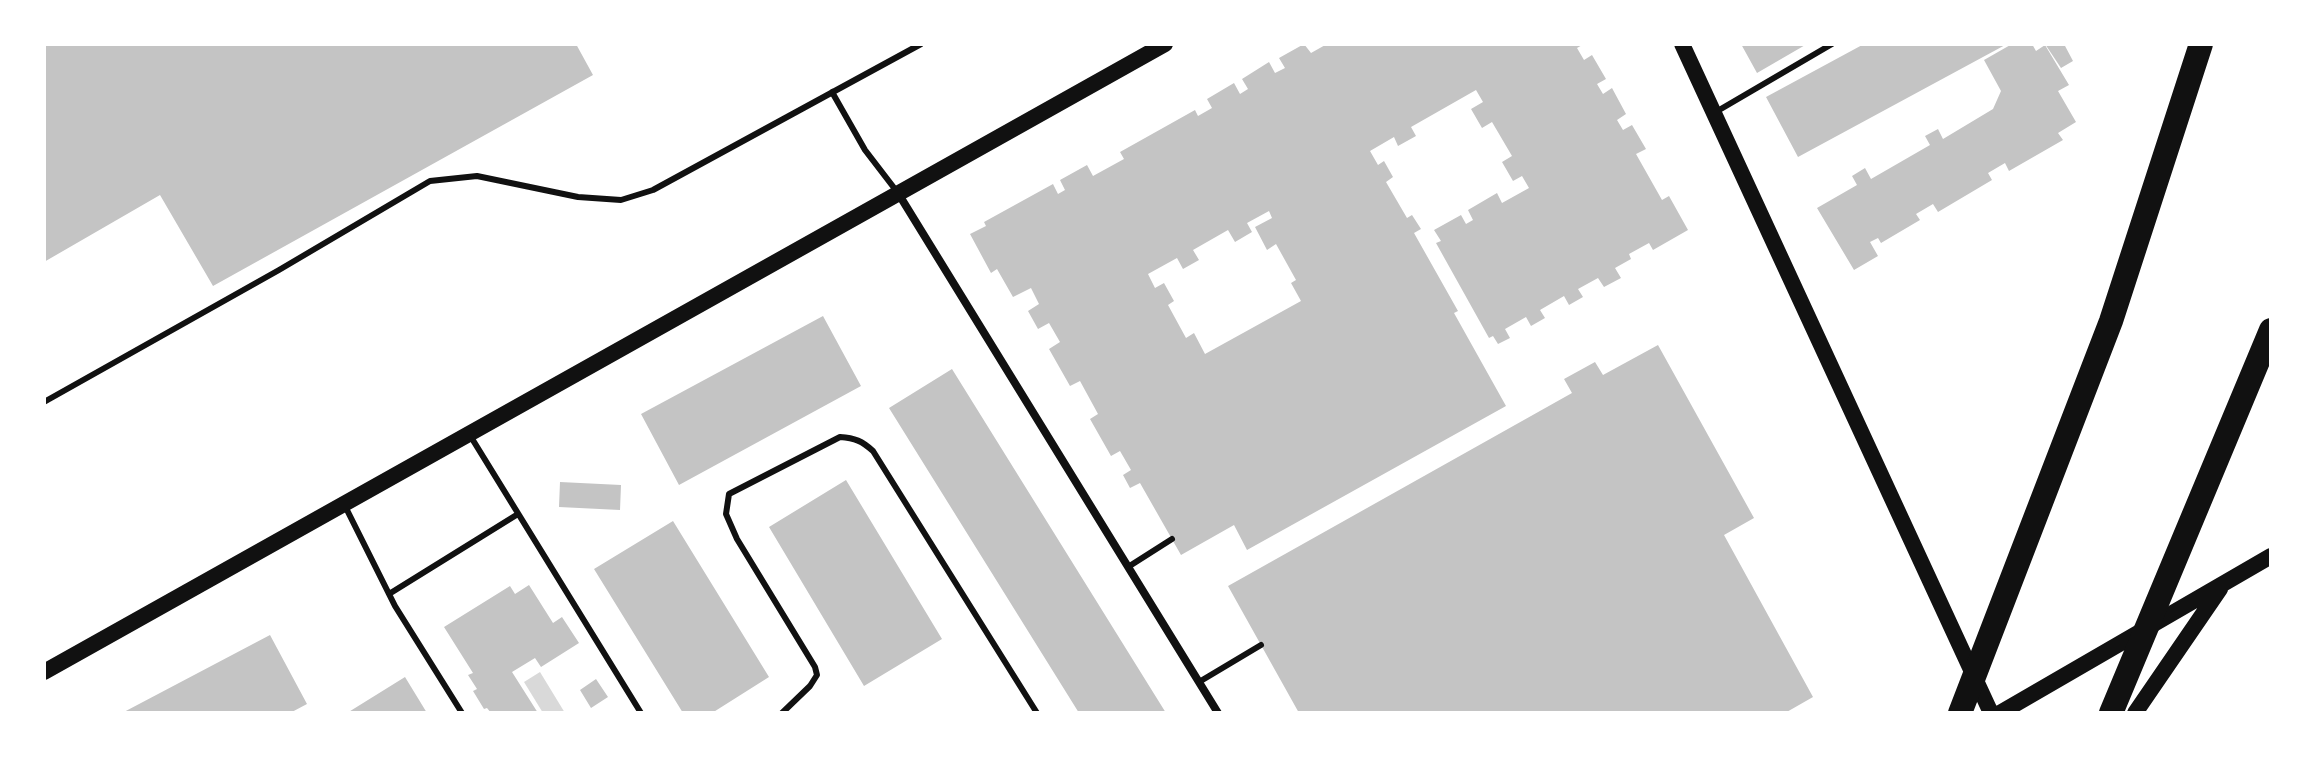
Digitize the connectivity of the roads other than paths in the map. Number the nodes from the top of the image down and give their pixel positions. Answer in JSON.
{"nodes":[{"id":1,"x":921,"y":44,"type":"edge"},
{"id":2,"x":1165,"y":44,"type":"edge"},
{"id":3,"x":1682,"y":44,"type":"edge"},
{"id":4,"x":1832,"y":44,"type":"edge"},
{"id":5,"x":2201,"y":44,"type":"edge"},
{"id":6,"x":832,"y":92,"type":"junction"},
{"id":7,"x":1714,"y":113,"type":"junction"},
{"id":8,"x":898,"y":193,"type":"junction"},
{"id":9,"x":2271,"y":330,"type":"edge"},
{"id":10,"x":44,"y":402,"type":"edge"},
{"id":11,"x":469,"y":434,"type":"junction"},
{"id":12,"x":344,"y":504,"type":"junction"},
{"id":13,"x":518,"y":514,"type":"junction"},
{"id":14,"x":1172,"y":539,"type":"dead end"},
{"id":15,"x":2271,"y":556,"type":"edge"},
{"id":16,"x":1128,"y":567,"type":"junction"},
{"id":17,"x":2221,"y":586,"type":"junction"},
{"id":18,"x":389,"y":594,"type":"junction"},
{"id":19,"x":1261,"y":645,"type":"dead end"},
{"id":20,"x":44,"y":672,"type":"edge"},
{"id":21,"x":1199,"y":682,"type":"junction"},
{"id":22,"x":462,"y":713,"type":"edge"},
{"id":23,"x":641,"y":713,"type":"edge"},
{"id":24,"x":782,"y":713,"type":"edge"},
{"id":25,"x":1037,"y":713,"type":"edge"},
{"id":26,"x":1218,"y":713,"type":"edge"},
{"id":27,"x":1960,"y":713,"type":"edge"},
{"id":28,"x":1991,"y":713,"type":"edge"},
{"id":29,"x":2000,"y":713,"type":"edge"},
{"id":30,"x":2111,"y":713,"type":"edge"},
{"id":31,"x":2135,"y":713,"type":"edge"}],
"edges":[{"from":1,"to":6,"type":"lane"},
{"from":2,"to":8,"type":"main road"},
{"from":3,"to":7,"type":"main road"},
{"from":4,"to":7,"type":"lane"},
{"from":5,"to":27,"type":"highway"},
{"from":6,"to":8,"type":"lane"},
{"from":6,"to":10,"type":"lane"},
{"from":7,"to":28,"type":"main road"},
{"from":8,"to":11,"type":"main road"},
{"from":8,"to":16,"type":"street"},
{"from":9,"to":30,"type":"highway"},
{"from":11,"to":12,"type":"main road"},
{"from":11,"to":13,"type":"lane"},
{"from":12,"to":18,"type":"lane"},
{"from":12,"to":20,"type":"main road"},
{"from":13,"to":18,"type":"lane"},
{"from":13,"to":23,"type":"lane"},
{"from":14,"to":16,"type":"lane"},
{"from":15,"to":17,"type":"main road"},
{"from":16,"to":21,"type":"street"},
{"from":17,"to":29,"type":"main road"},
{"from":17,"to":31,"type":"main road"},
{"from":18,"to":22,"type":"lane"},
{"from":19,"to":21,"type":"lane"},
{"from":21,"to":26,"type":"street"},
{"from":24,"to":25,"type":"lane"}]}
